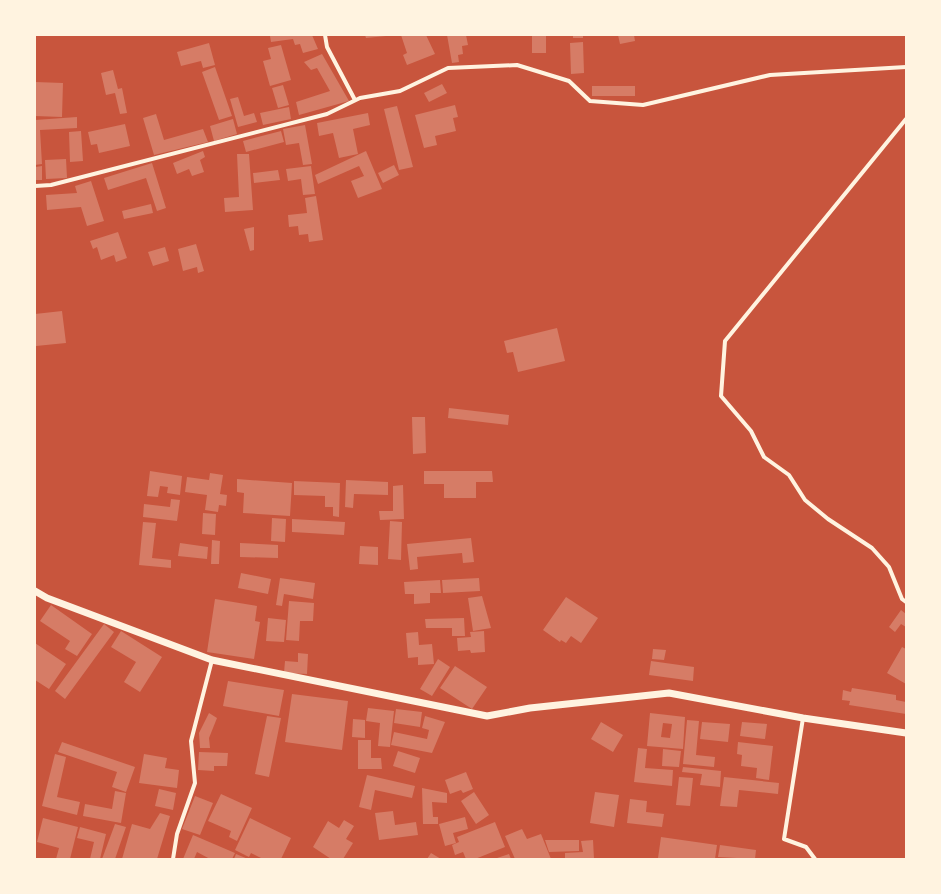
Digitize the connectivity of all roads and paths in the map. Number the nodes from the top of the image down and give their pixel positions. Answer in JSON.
{"nodes":[{"id":1,"x":325,"y":35,"type":"edge"},
{"id":2,"x":906,"y":67,"type":"edge"},
{"id":3,"x":355,"y":100,"type":"junction"},
{"id":4,"x":906,"y":119,"type":"edge"},
{"id":5,"x":35,"y":186,"type":"edge"},
{"id":6,"x":35,"y":591,"type":"edge"},
{"id":7,"x":906,"y":602,"type":"edge"},
{"id":8,"x":212,"y":660,"type":"junction"},
{"id":9,"x":803,"y":718,"type":"junction"},
{"id":10,"x":906,"y":733,"type":"edge"},
{"id":11,"x":173,"y":859,"type":"edge"},
{"id":12,"x":815,"y":859,"type":"edge"}],
"edges":[{"from":1,"to":3,"type":"street"},
{"from":2,"to":3,"type":"street"},
{"from":3,"to":5,"type":"street"},
{"from":4,"to":7,"type":"street"},
{"from":6,"to":8,"type":"street"},
{"from":8,"to":9,"type":"street"},
{"from":8,"to":11,"type":"street"},
{"from":9,"to":10,"type":"street"},
{"from":9,"to":12,"type":"street"}]}
